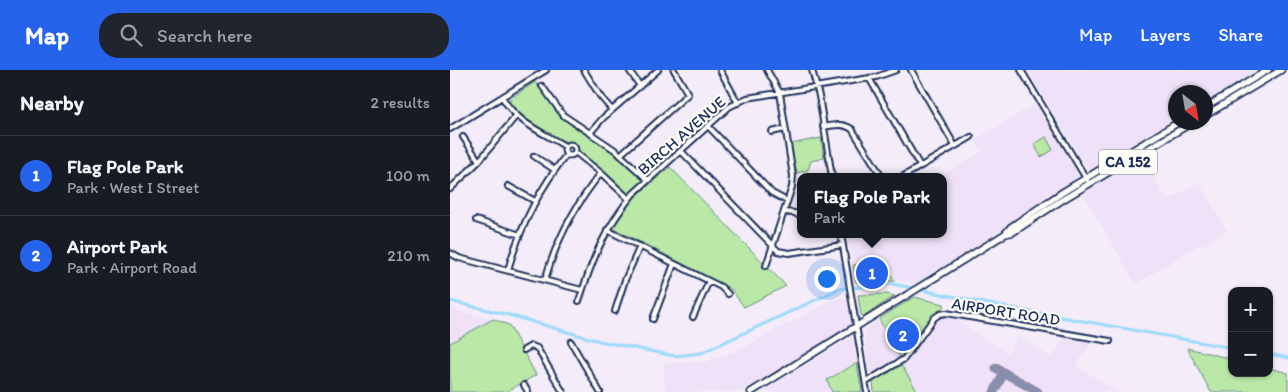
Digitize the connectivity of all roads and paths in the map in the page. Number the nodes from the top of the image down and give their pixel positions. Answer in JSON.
{"nodes":[{"id":1,"x":546,"y":70,"type":"edge"},
{"id":2,"x":584,"y":70,"type":"edge"},
{"id":3,"x":629,"y":70,"type":"edge"},
{"id":4,"x":658,"y":70,"type":"edge"},
{"id":5,"x":674,"y":70,"type":"edge"},
{"id":6,"x":720,"y":70,"type":"edge"},
{"id":7,"x":767,"y":70,"type":"edge"},
{"id":8,"x":812,"y":70,"type":"edge"},
{"id":9,"x":896,"y":70,"type":"edge"},
{"id":10,"x":911,"y":70,"type":"edge"},
{"id":11,"x":1022,"y":70,"type":"edge"},
{"id":12,"x":1268,"y":70,"type":"edge"},
{"id":13,"x":1282,"y":70,"type":"edge"},
{"id":14,"x":869,"y":78,"type":"junction"},
{"id":15,"x":542,"y":86,"type":"dead end"},
{"id":16,"x":640,"y":86,"type":"junction"},
{"id":17,"x":817,"y":87,"type":"junction"},
{"id":18,"x":780,"y":93,"type":"junction"},
{"id":19,"x":502,"y":97,"type":"junction"},
{"id":20,"x":738,"y":103,"type":"junction"},
{"id":21,"x":1213,"y":103,"type":"edge"},
{"id":22,"x":612,"y":110,"type":"junction"},
{"id":23,"x":1213,"y":111,"type":"edge"},
{"id":24,"x":516,"y":116,"type":"junction"},
{"id":25,"x":708,"y":126,"type":"junction"},
{"id":26,"x":824,"y":127,"type":"junction"},
{"id":27,"x":450,"y":129,"type":"edge"},
{"id":28,"x":785,"y":129,"type":"junction"},
{"id":29,"x":1168,"y":130,"type":"edge"},
{"id":30,"x":1171,"y":130,"type":"edge"},
{"id":31,"x":1180,"y":130,"type":"edge"},
{"id":32,"x":772,"y":132,"type":"dead end"},
{"id":33,"x":590,"y":133,"type":"junction"},
{"id":34,"x":463,"y":137,"type":"dead end"},
{"id":35,"x":971,"y":137,"type":"dead end"},
{"id":36,"x":955,"y":146,"type":"junction"},
{"id":37,"x":566,"y":147,"type":"junction"},
{"id":38,"x":681,"y":151,"type":"junction"},
{"id":39,"x":575,"y":152,"type":"junction"},
{"id":40,"x":567,"y":154,"type":"junction"},
{"id":41,"x":620,"y":155,"type":"junction"},
{"id":42,"x":534,"y":156,"type":"dead end"},
{"id":43,"x":1137,"y":156,"type":"junction"},
{"id":44,"x":479,"y":160,"type":"junction"},
{"id":45,"x":920,"y":166,"type":"junction"},
{"id":46,"x":555,"y":170,"type":"junction"},
{"id":47,"x":600,"y":173,"type":"junction"},
{"id":48,"x":831,"y":173,"type":"edge"},
{"id":49,"x":880,"y":173,"type":"edge"},
{"id":50,"x":909,"y":173,"type":"edge"},
{"id":51,"x":648,"y":180,"type":"junction"},
{"id":52,"x":1087,"y":182,"type":"junction"},
{"id":53,"x":508,"y":186,"type":"dead end"},
{"id":54,"x":450,"y":189,"type":"edge"},
{"id":55,"x":629,"y":199,"type":"junction"},
{"id":56,"x":535,"y":201,"type":"junction"},
{"id":57,"x":788,"y":201,"type":"junction"},
{"id":58,"x":784,"y":212,"type":"junction"},
{"id":59,"x":797,"y":214,"type":"edge"},
{"id":60,"x":476,"y":220,"type":"dead end"},
{"id":61,"x":606,"y":230,"type":"junction"},
{"id":62,"x":520,"y":235,"type":"junction"},
{"id":63,"x":842,"y":238,"type":"edge"},
{"id":64,"x":843,"y":245,"type":"junction"},
{"id":65,"x":640,"y":246,"type":"junction"},
{"id":66,"x":773,"y":246,"type":"junction"},
{"id":67,"x":450,"y":253,"type":"edge"},
{"id":68,"x":674,"y":264,"type":"junction"},
{"id":69,"x":766,"y":266,"type":"dead end"},
{"id":70,"x":508,"y":270,"type":"junction"},
{"id":71,"x":545,"y":280,"type":"junction"},
{"id":72,"x":709,"y":281,"type":"junction"},
{"id":73,"x":582,"y":290,"type":"junction"},
{"id":74,"x":728,"y":294,"type":"dead end"},
{"id":75,"x":579,"y":301,"type":"dead end"},
{"id":76,"x":615,"y":311,"type":"dead end"},
{"id":77,"x":693,"y":317,"type":"dead end"},
{"id":78,"x":653,"y":319,"type":"dead end"},
{"id":79,"x":857,"y":328,"type":"junction"},
{"id":80,"x":1110,"y":341,"type":"dead end"},
{"id":81,"x":571,"y":342,"type":"dead end"},
{"id":82,"x":524,"y":350,"type":"dead end"},
{"id":83,"x":866,"y":382,"type":"junction"},
{"id":84,"x":524,"y":385,"type":"dead end"},
{"id":85,"x":754,"y":391,"type":"edge"},
{"id":86,"x":528,"y":392,"type":"edge"},
{"id":87,"x":563,"y":392,"type":"edge"},
{"id":88,"x":600,"y":392,"type":"edge"},
{"id":89,"x":867,"y":392,"type":"edge"}],
"edges":[{"from":1,"to":19,"type":"street"},
{"from":2,"to":22,"type":"street"},
{"from":3,"to":16,"type":"street"},
{"from":4,"to":16,"type":"street"},
{"from":5,"to":41,"type":"street"},
{"from":6,"to":20,"type":"street"},
{"from":7,"to":18,"type":"street"},
{"from":8,"to":17,"type":"street"},
{"from":9,"to":14,"type":"street","name":"BIRCH AVENUE"},
{"from":10,"to":36,"type":"street"},
{"from":11,"to":52,"type":"street"},
{"from":12,"to":21,"type":"highway"},
{"from":13,"to":23,"type":"highway"},
{"from":14,"to":17,"type":"street","name":"BIRCH AVENUE"},
{"from":14,"to":45,"type":"street"},
{"from":15,"to":33,"type":"street"},
{"from":16,"to":22,"type":"street"},
{"from":17,"to":18,"type":"street","name":"BIRCH AVENUE"},
{"from":17,"to":26,"type":"street"},
{"from":18,"to":20,"type":"street","name":"BIRCH AVENUE"},
{"from":18,"to":28,"type":"street"},
{"from":19,"to":24,"type":"street"},
{"from":19,"to":27,"type":"street"},
{"from":20,"to":25,"type":"street","name":"BIRCH AVENUE"},
{"from":22,"to":33,"type":"street"},
{"from":24,"to":37,"type":"street"},
{"from":24,"to":44,"type":"street"},
{"from":25,"to":38,"type":"street","name":"BIRCH AVENUE"},
{"from":25,"to":57,"type":"street"},
{"from":26,"to":48,"type":"street"},
{"from":26,"to":49,"type":"street"},
{"from":28,"to":32,"type":"street"},
{"from":28,"to":57,"type":"street"},
{"from":29,"to":52,"type":"highway","number":"CA 152"},
{"from":30,"to":43,"type":"highway"},
{"from":31,"to":43,"type":"highway","number":"CA 152"},
{"from":33,"to":41,"type":"street"},
{"from":34,"to":44,"type":"street"},
{"from":35,"to":36,"type":"street"},
{"from":36,"to":45,"type":"street"},
{"from":37,"to":39,"type":"street"},
{"from":37,"to":40,"type":"street"},
{"from":38,"to":51,"type":"street","name":"BIRCH AVENUE"},
{"from":38,"to":66,"type":"street"},
{"from":39,"to":40,"type":"street"},
{"from":39,"to":47,"type":"street"},
{"from":40,"to":46,"type":"street"},
{"from":41,"to":51,"type":"street"},
{"from":42,"to":46,"type":"street"},
{"from":43,"to":52,"type":"highway","number":"CA 152"},
{"from":44,"to":54,"type":"street"},
{"from":45,"to":50,"type":"street"},
{"from":46,"to":56,"type":"street"},
{"from":47,"to":55,"type":"street"},
{"from":47,"to":71,"type":"street"},
{"from":51,"to":55,"type":"street","name":"BIRCH AVENUE"},
{"from":52,"to":79,"type":"highway","number":"CA 152"},
{"from":53,"to":56,"type":"street"},
{"from":55,"to":61,"type":"street","name":"BIRCH AVENUE"},
{"from":56,"to":62,"type":"street"},
{"from":57,"to":58,"type":"street"},
{"from":58,"to":59,"type":"street"},
{"from":58,"to":66,"type":"street"},
{"from":60,"to":62,"type":"street"},
{"from":61,"to":65,"type":"street"},
{"from":61,"to":73,"type":"street","name":"BIRCH AVENUE"},
{"from":62,"to":70,"type":"street"},
{"from":63,"to":64,"type":"street"},
{"from":64,"to":66,"type":"street"},
{"from":64,"to":79,"type":"street"},
{"from":65,"to":68,"type":"street"},
{"from":65,"to":76,"type":"street"},
{"from":66,"to":69,"type":"street"},
{"from":67,"to":70,"type":"street"},
{"from":68,"to":72,"type":"street"},
{"from":68,"to":78,"type":"street"},
{"from":70,"to":71,"type":"street"},
{"from":71,"to":73,"type":"street"},
{"from":72,"to":74,"type":"street"},
{"from":72,"to":77,"type":"street"},
{"from":73,"to":75,"type":"street","name":"BIRCH AVENUE"},
{"from":79,"to":83,"type":"street"},
{"from":79,"to":85,"type":"highway","number":"CA 152"},
{"from":80,"to":83,"type":"street","name":"AIRPORT ROAD"},
{"from":81,"to":88,"type":"street"},
{"from":82,"to":87,"type":"street"},
{"from":83,"to":89,"type":"street"},
{"from":84,"to":86,"type":"street"}]}
